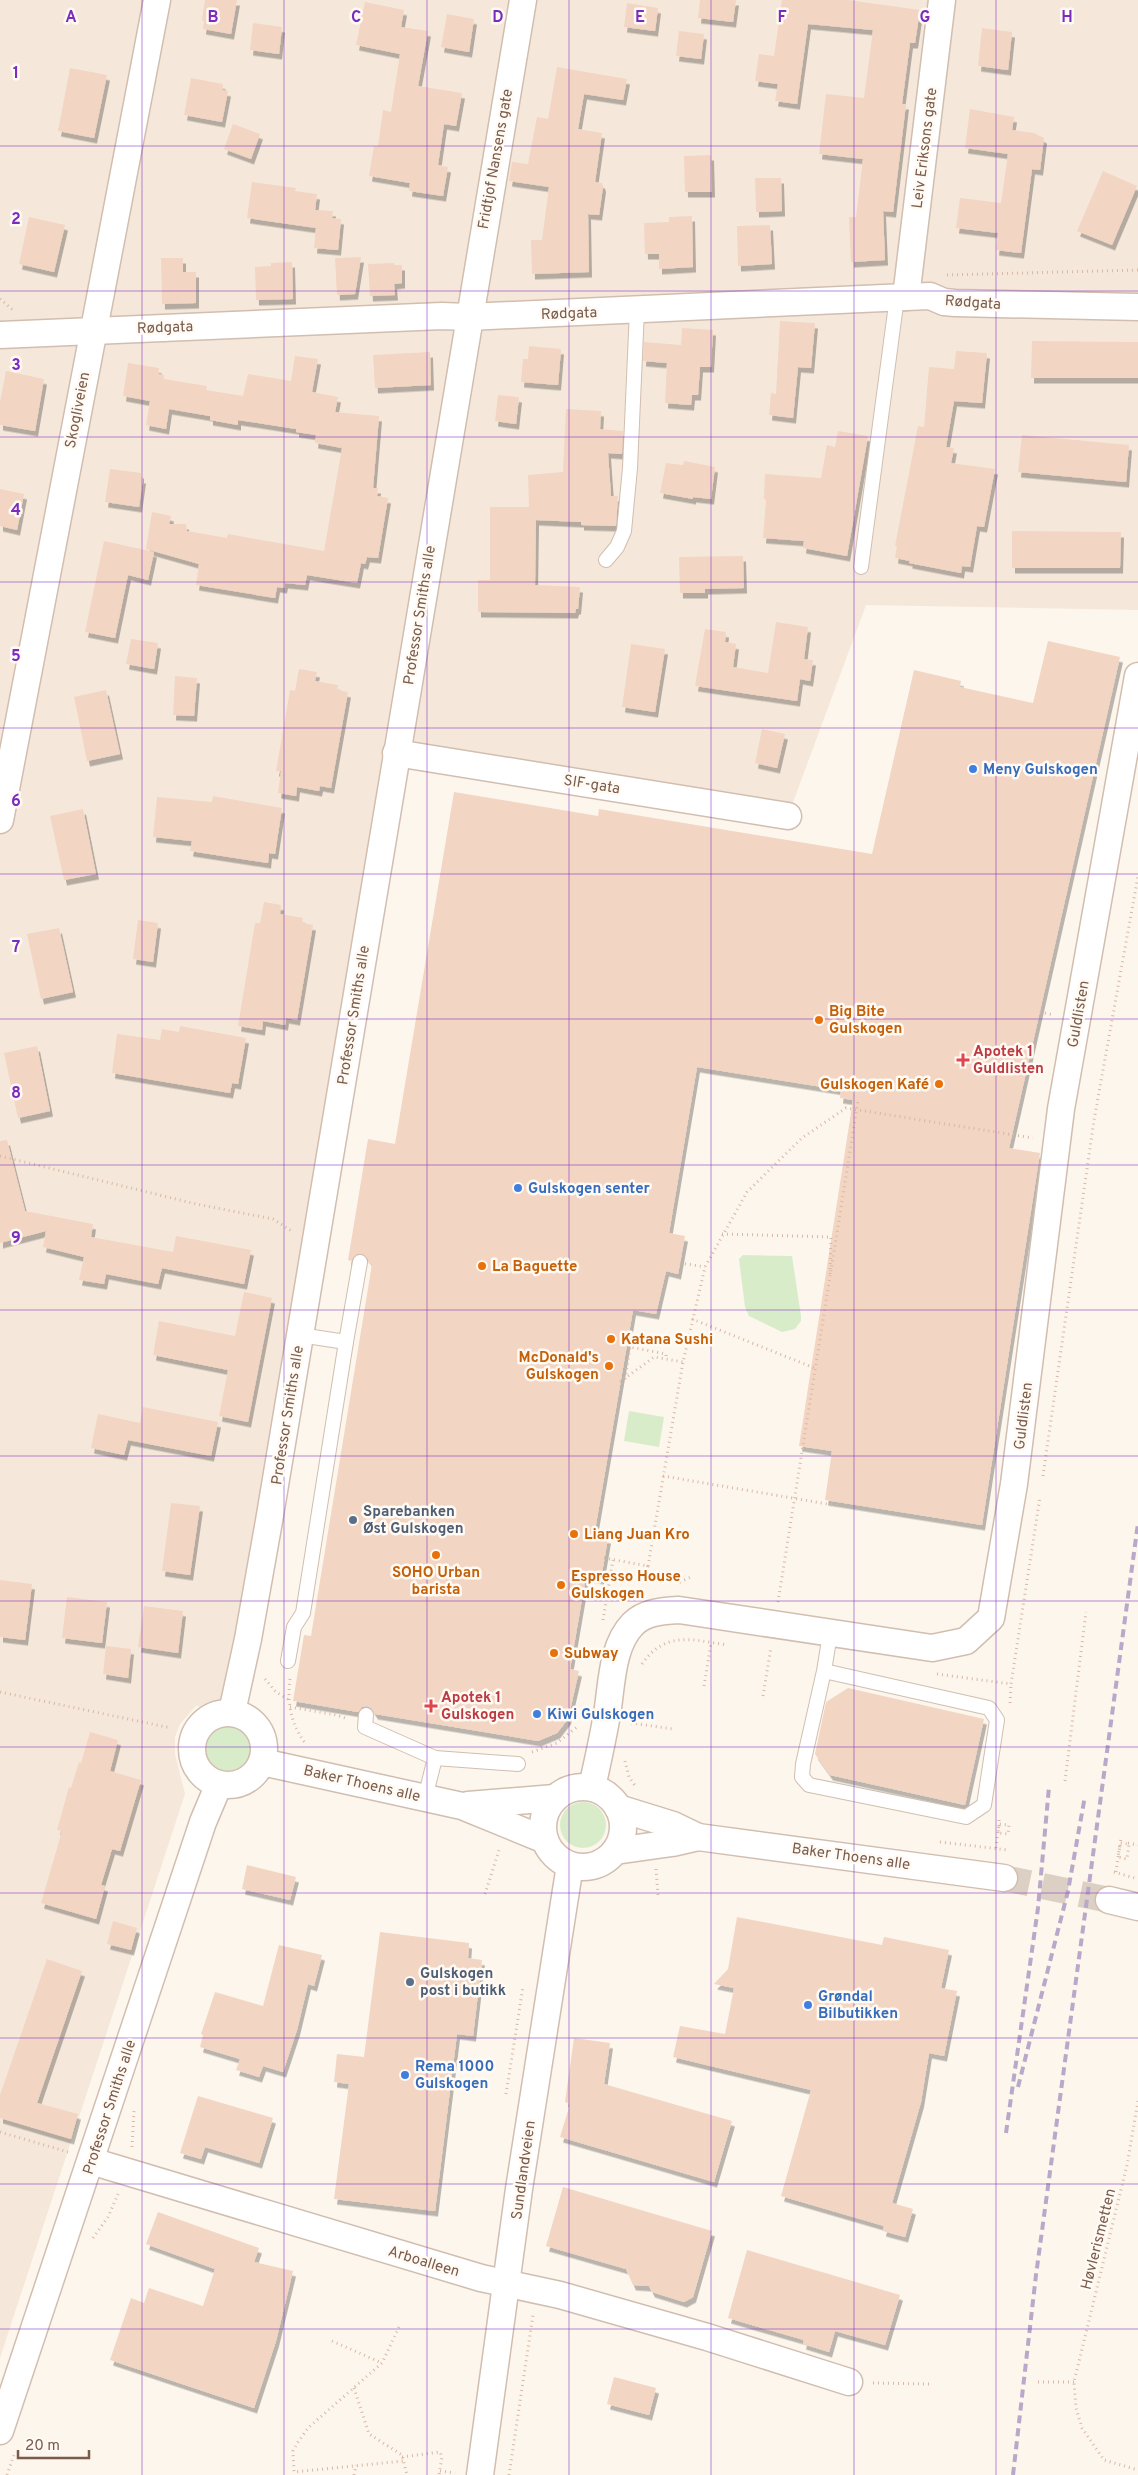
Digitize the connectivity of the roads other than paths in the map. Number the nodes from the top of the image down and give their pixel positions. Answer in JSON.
{"nodes":[{"id":1,"x":157,"y":0,"type":"edge"},
{"id":2,"x":523,"y":0,"type":"edge"},
{"id":3,"x":942,"y":0,"type":"edge"},
{"id":4,"x":911,"y":297,"type":"junction"},
{"id":5,"x":1138,"y":307,"type":"edge"},
{"id":6,"x":637,"y":310,"type":"junction"},
{"id":7,"x":468,"y":317,"type":"junction"},
{"id":8,"x":92,"y":332,"type":"junction"},
{"id":9,"x":0,"y":335,"type":"edge"},
{"id":10,"x":606,"y":560,"type":"dead end"},
{"id":11,"x":861,"y":567,"type":"dead end"},
{"id":12,"x":1138,"y":676,"type":"edge"},
{"id":13,"x":396,"y":753,"type":"junction"},
{"id":14,"x":788,"y":816,"type":"dead end"},
{"id":15,"x":0,"y":820,"type":"edge"},
{"id":16,"x":360,"y":1262,"type":"dead end"},
{"id":17,"x":300,"y":1335,"type":"junction"},
{"id":18,"x":346,"y":1342,"type":"junction"},
{"id":19,"x":830,"y":1634,"type":"junction"},
{"id":20,"x":288,"y":1661,"type":"road end"},
{"id":21,"x":824,"y":1671,"type":"junction"},
{"id":22,"x":232,"y":1712,"type":"junction"},
{"id":23,"x":366,"y":1721,"type":"road end"},
{"id":24,"x":435,"y":1758,"type":"junction"},
{"id":25,"x":262,"y":1762,"type":"junction"},
{"id":26,"x":518,"y":1764,"type":"road end"},
{"id":27,"x":219,"y":1784,"type":"junction"},
{"id":28,"x":592,"y":1787,"type":"junction"},
{"id":29,"x":425,"y":1798,"type":"junction"},
{"id":30,"x":555,"y":1798,"type":"junction"},
{"id":31,"x":462,"y":1806,"type":"junction"},
{"id":32,"x":618,"y":1808,"type":"junction"},
{"id":33,"x":698,"y":1837,"type":"junction"},
{"id":34,"x":545,"y":1840,"type":"junction"},
{"id":35,"x":615,"y":1851,"type":"junction"},
{"id":36,"x":570,"y":1865,"type":"junction"},
{"id":37,"x":1004,"y":1878,"type":"tunnel mouth"},
{"id":38,"x":1109,"y":1900,"type":"tunnel mouth"},
{"id":39,"x":1138,"y":1908,"type":"edge"},
{"id":40,"x":91,"y":2162,"type":"junction"},
{"id":41,"x":508,"y":2284,"type":"junction"},
{"id":42,"x":850,"y":2382,"type":"road end"},
{"id":43,"x":0,"y":2431,"type":"edge"},
{"id":44,"x":468,"y":2474,"type":"edge"}],
"edges":[{"from":1,"to":8,"type":"street","name":"Skogliveien"},
{"from":2,"to":7,"type":"street","name":"Fridtjof Nansens gate"},
{"from":3,"to":4,"type":"street","name":"Leiv Eriksons gate"},
{"from":4,"to":5,"type":"street","name":"Rødgata"},
{"from":4,"to":6,"type":"street","name":"Rødgata"},
{"from":4,"to":11,"type":"lane"},
{"from":6,"to":7,"type":"street","name":"Rødgata"},
{"from":6,"to":10,"type":"lane"},
{"from":7,"to":8,"type":"street","name":"Rødgata"},
{"from":7,"to":13,"type":"street","name":"Professor Smiths alle"},
{"from":8,"to":9,"type":"street","name":"Rødgata"},
{"from":8,"to":15,"type":"street","name":"Skogliveien"},
{"from":12,"to":19,"type":"street","name":"Guldlisten"},
{"from":13,"to":14,"type":"street","name":"SIF-gata"},
{"from":13,"to":17,"type":"street","name":"Professor Smiths alle"},
{"from":16,"to":18,"type":"lane"},
{"from":17,"to":18,"type":"lane"},
{"from":17,"to":22,"type":"street","name":"Professor Smiths alle"},
{"from":18,"to":20,"type":"lane"},
{"from":19,"to":21,"type":"lane"},
{"from":19,"to":28,"type":"street","name":"Guldlisten"},
{"from":21,"to":21,"type":"lane"},
{"from":22,"to":25,"type":"street"},
{"from":22,"to":27,"type":"street"},
{"from":23,"to":24,"type":"lane"},
{"from":24,"to":26,"type":"lane"},
{"from":24,"to":29,"type":"lane"},
{"from":25,"to":27,"type":"street"},
{"from":25,"to":29,"type":"street","name":"Baker Thoens alle"},
{"from":27,"to":40,"type":"street","name":"Professor Smiths alle"},
{"from":28,"to":30,"type":"street"},
{"from":28,"to":32,"type":"street"},
{"from":29,"to":31,"type":"street","name":"Baker Thoens alle"},
{"from":30,"to":31,"type":"street","name":"Baker Thoens alle"},
{"from":30,"to":34,"type":"street"},
{"from":31,"to":34,"type":"street","name":"Baker Thoens alle"},
{"from":32,"to":33,"type":"street","name":"Baker Thoens alle"},
{"from":32,"to":35,"type":"street"},
{"from":33,"to":35,"type":"street","name":"Baker Thoens alle"},
{"from":33,"to":37,"type":"street","name":"Baker Thoens alle"},
{"from":34,"to":36,"type":"street"},
{"from":35,"to":36,"type":"street"},
{"from":36,"to":41,"type":"street","name":"Sundlandveien"},
{"from":38,"to":39,"type":"street"},
{"from":40,"to":41,"type":"street","name":"Arboalleen"},
{"from":40,"to":43,"type":"street","name":"Professor Smiths alle"},
{"from":41,"to":42,"type":"street","name":"Arboalleen"},
{"from":41,"to":44,"type":"street","name":"Sundlandveien"}]}
